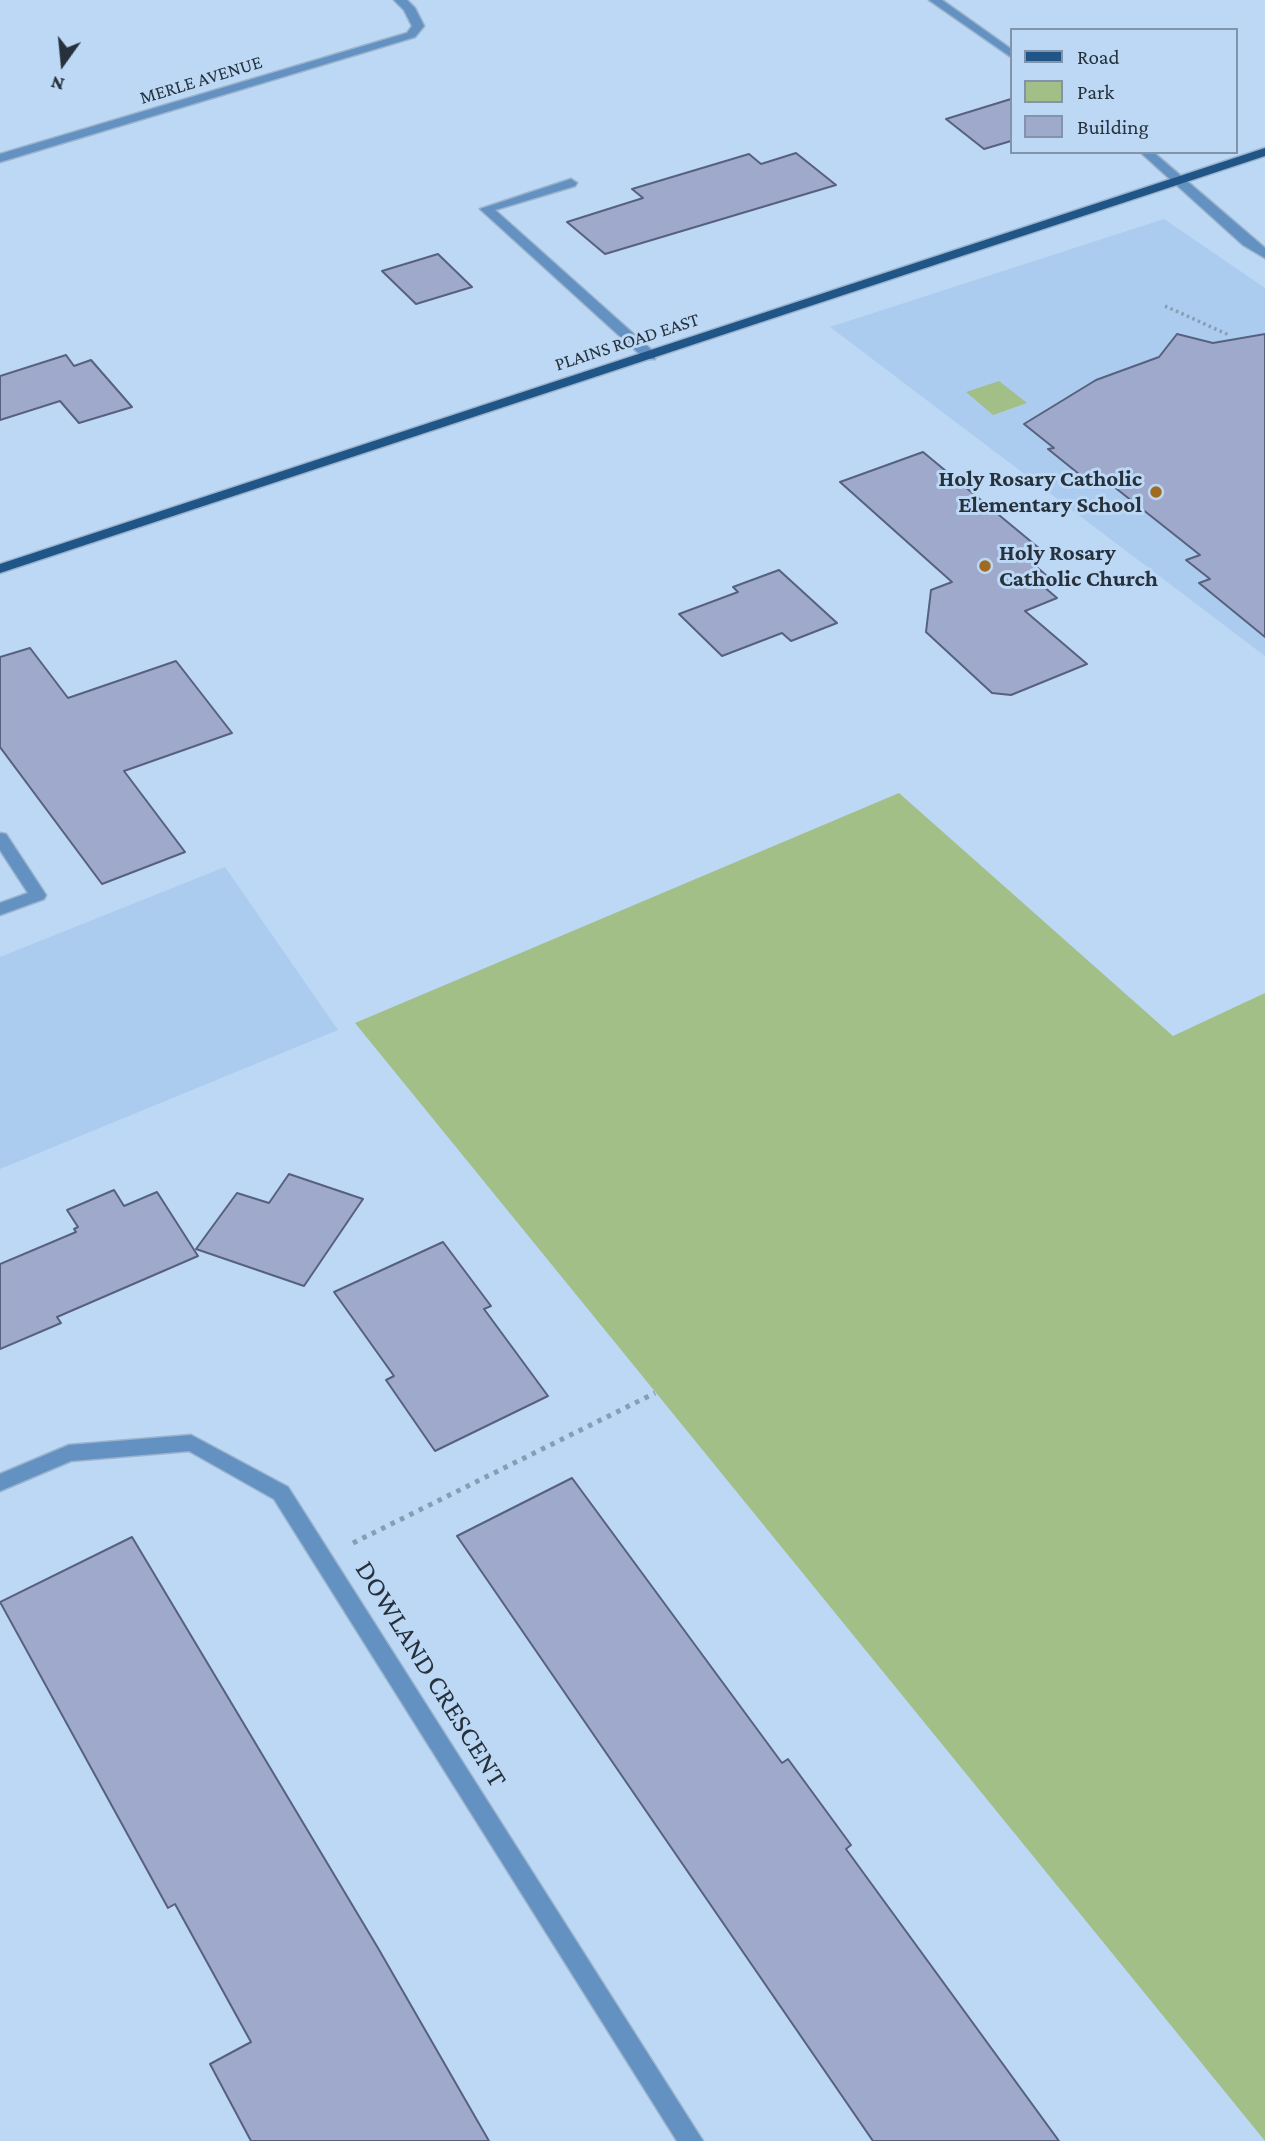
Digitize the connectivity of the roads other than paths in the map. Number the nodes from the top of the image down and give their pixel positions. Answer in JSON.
{"nodes":[{"id":1,"x":400,"y":0,"type":"edge"},
{"id":2,"x":935,"y":0,"type":"edge"},
{"id":3,"x":1010,"y":53,"type":"edge"},
{"id":4,"x":1265,"y":152,"type":"edge"},
{"id":5,"x":1148,"y":154,"type":"edge"},
{"id":6,"x":0,"y":158,"type":"edge"},
{"id":7,"x":1180,"y":181,"type":"junction"},
{"id":8,"x":571,"y":183,"type":"dead end"},
{"id":9,"x":1265,"y":254,"type":"edge"},
{"id":10,"x":650,"y":356,"type":"junction"},
{"id":11,"x":0,"y":569,"type":"edge"},
{"id":12,"x":0,"y":838,"type":"edge"},
{"id":13,"x":0,"y":909,"type":"edge"},
{"id":14,"x":0,"y":1483,"type":"edge"},
{"id":15,"x":691,"y":2141,"type":"edge"}],
"edges":[{"from":1,"to":6,"type":"street","name":"MERLE AVENUE"},
{"from":2,"to":3,"type":"street"},
{"from":4,"to":7,"type":"main road","name":"PLAINS ROAD EAST"},
{"from":5,"to":7,"type":"street"},
{"from":7,"to":9,"type":"street"},
{"from":7,"to":10,"type":"main road","name":"PLAINS ROAD EAST"},
{"from":8,"to":10,"type":"street"},
{"from":10,"to":11,"type":"main road","name":"PLAINS ROAD EAST"},
{"from":12,"to":13,"type":"street"},
{"from":14,"to":15,"type":"street","name":"DOWLAND CRESCENT"}]}
